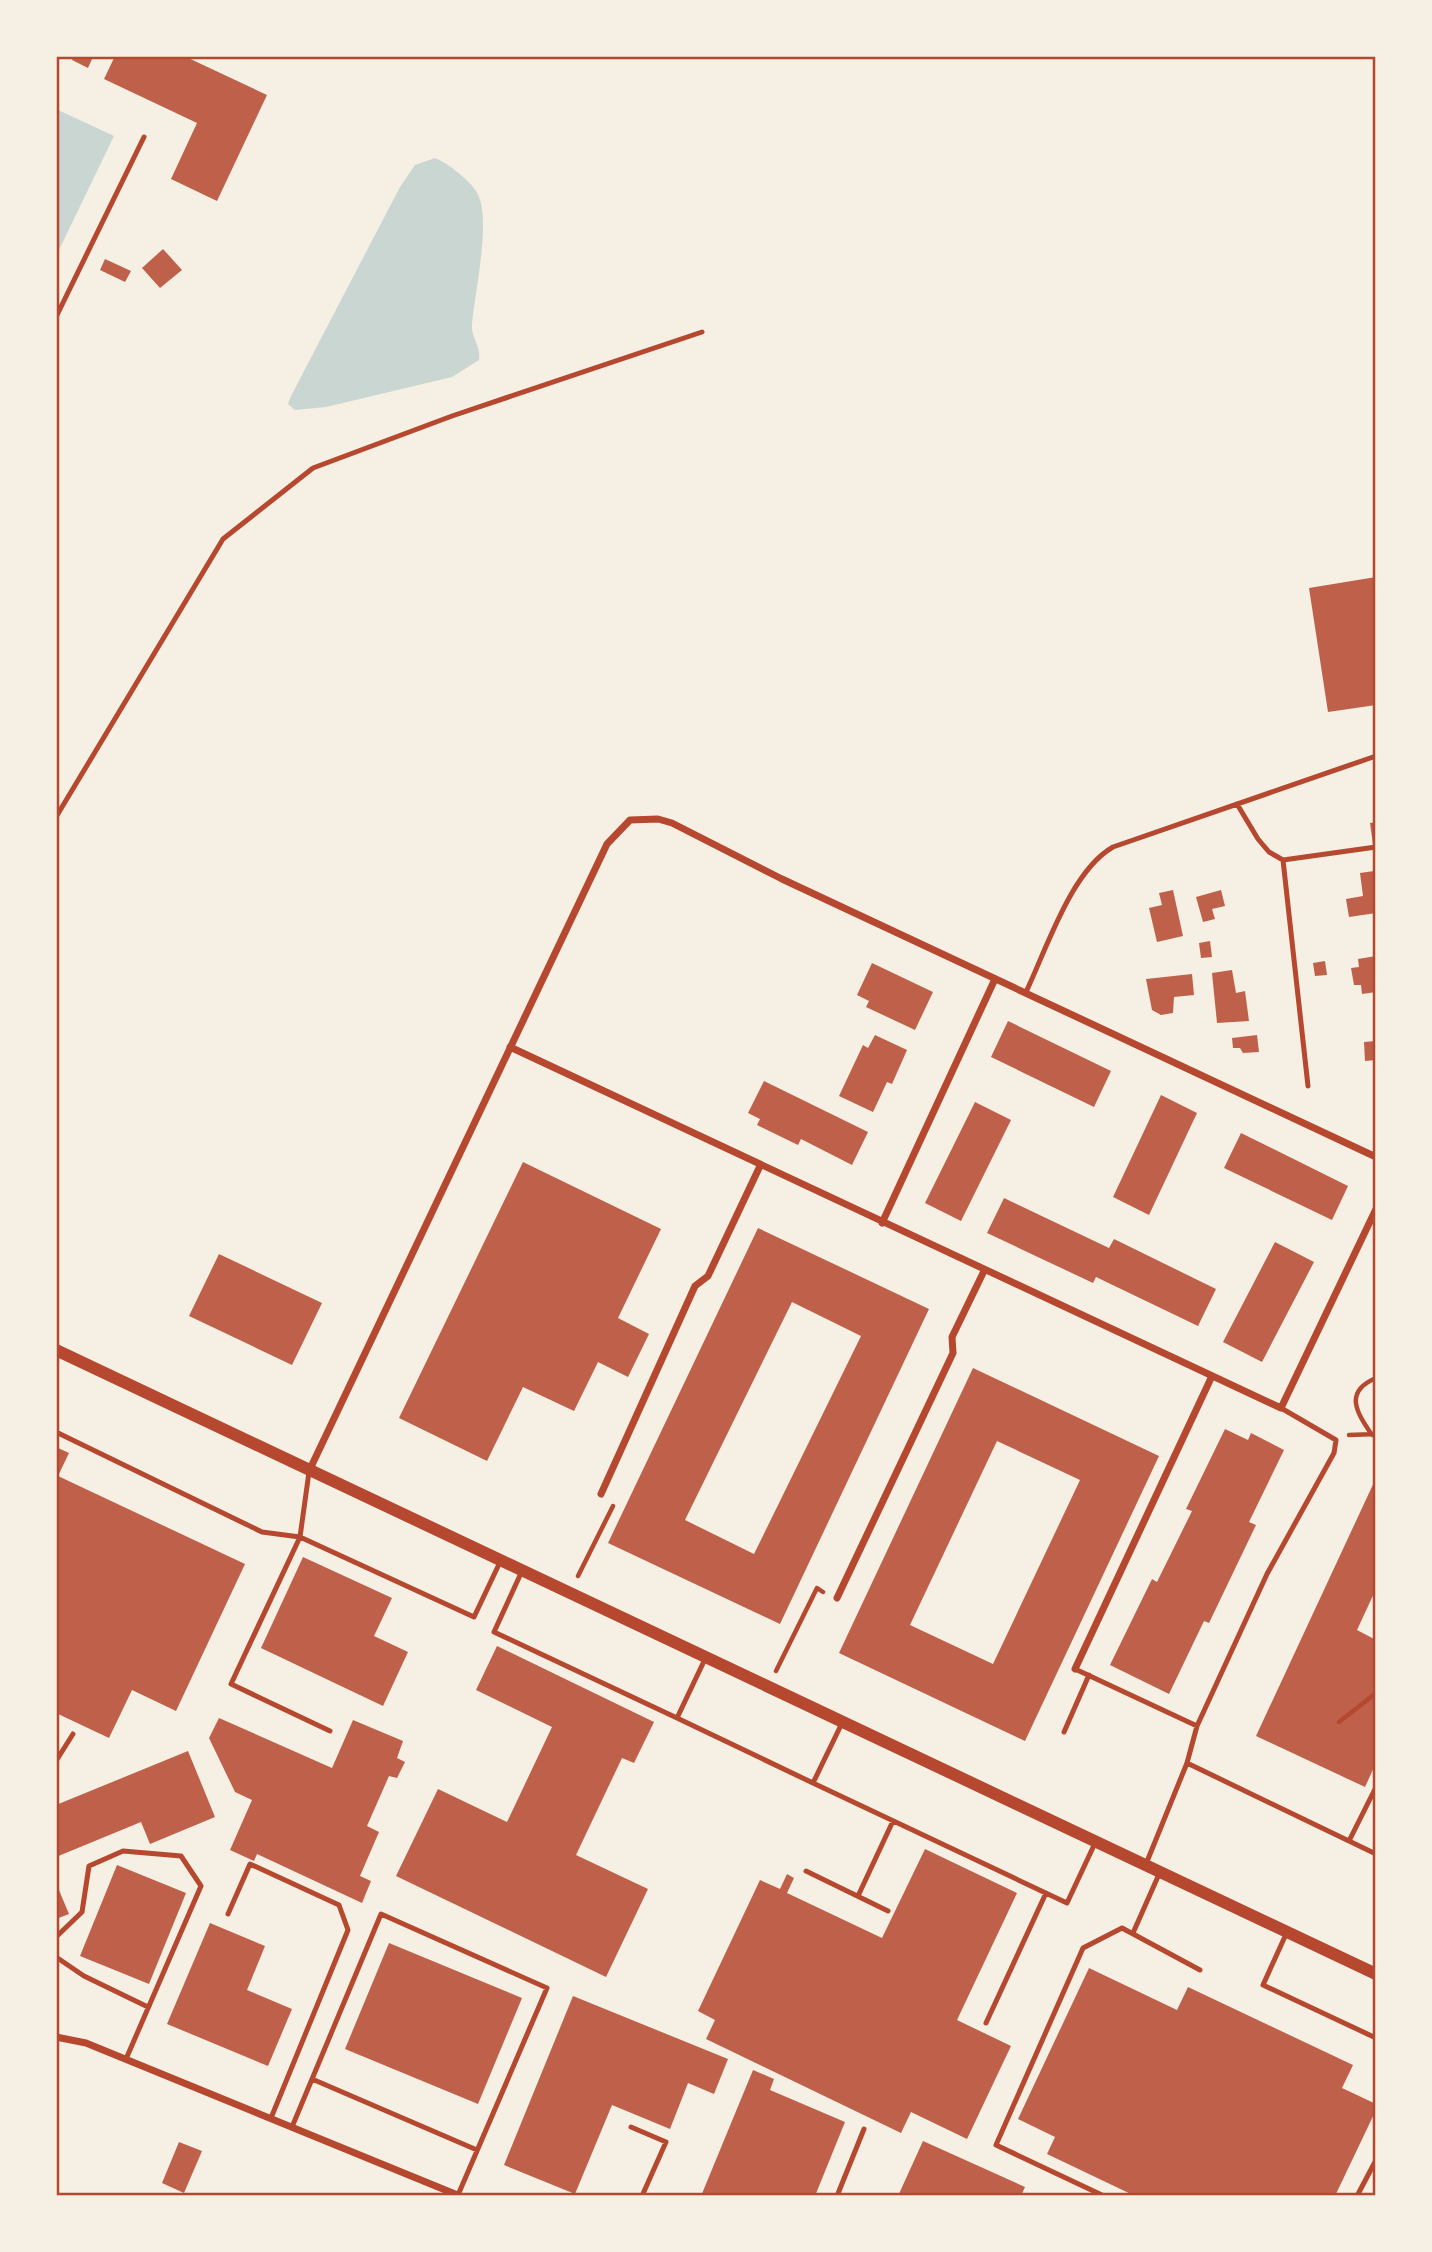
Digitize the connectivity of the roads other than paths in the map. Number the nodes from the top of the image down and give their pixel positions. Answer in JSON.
{"nodes":[{"id":1,"x":144,"y":137,"type":"dead end"},
{"id":2,"x":56,"y":317,"type":"edge"},
{"id":3,"x":702,"y":332,"type":"dead end"},
{"id":4,"x":1376,"y":756,"type":"edge"},
{"id":5,"x":1237,"y":804,"type":"junction"},
{"id":6,"x":56,"y":817,"type":"edge"},
{"id":7,"x":1376,"y":847,"type":"edge"},
{"id":8,"x":1283,"y":860,"type":"junction"},
{"id":9,"x":995,"y":979,"type":"junction"},
{"id":10,"x":1026,"y":992,"type":"junction"},
{"id":11,"x":510,"y":1047,"type":"junction"},
{"id":12,"x":1308,"y":1086,"type":"dead end"},
{"id":13,"x":1376,"y":1157,"type":"edge"},
{"id":14,"x":760,"y":1166,"type":"junction"},
{"id":15,"x":1376,"y":1209,"type":"edge"},
{"id":16,"x":882,"y":1223,"type":"junction"},
{"id":17,"x":984,"y":1271,"type":"junction"},
{"id":18,"x":56,"y":1350,"type":"edge"},
{"id":19,"x":1212,"y":1376,"type":"junction"},
{"id":20,"x":1281,"y":1408,"type":"junction"},
{"id":21,"x":56,"y":1433,"type":"edge"},
{"id":22,"x":310,"y":1469,"type":"junction"},
{"id":23,"x":601,"y":1494,"type":"road end"},
{"id":24,"x":300,"y":1537,"type":"junction"},
{"id":25,"x":500,"y":1560,"type":"junction"},
{"id":26,"x":523,"y":1570,"type":"junction"},
{"id":27,"x":837,"y":1598,"type":"road end"},
{"id":28,"x":706,"y":1657,"type":"junction"},
{"id":29,"x":1075,"y":1669,"type":"joint"},
{"id":30,"x":1089,"y":1675,"type":"junction"},
{"id":31,"x":677,"y":1718,"type":"junction"},
{"id":32,"x":842,"y":1721,"type":"junction"},
{"id":33,"x":1197,"y":1726,"type":"junction"},
{"id":34,"x":330,"y":1731,"type":"dead end"},
{"id":35,"x":1063,"y":1732,"type":"dead end"},
{"id":36,"x":74,"y":1734,"type":"dead end"},
{"id":37,"x":56,"y":1761,"type":"edge"},
{"id":38,"x":1187,"y":1762,"type":"junction"},
{"id":39,"x":813,"y":1783,"type":"junction"},
{"id":40,"x":1376,"y":1787,"type":"edge"},
{"id":41,"x":893,"y":1821,"type":"junction"},
{"id":42,"x":1096,"y":1841,"type":"junction"},
{"id":43,"x":1349,"y":1841,"type":"junction"},
{"id":44,"x":1376,"y":1854,"type":"edge"},
{"id":45,"x":1146,"y":1864,"type":"junction"},
{"id":46,"x":806,"y":1871,"type":"dead end"},
{"id":47,"x":1161,"y":1871,"type":"junction"},
{"id":48,"x":1046,"y":1893,"type":"junction"},
{"id":49,"x":858,"y":1896,"type":"junction"},
{"id":50,"x":888,"y":1910,"type":"dead end"},
{"id":51,"x":228,"y":1914,"type":"dead end"},
{"id":52,"x":1288,"y":1931,"type":"junction"},
{"id":53,"x":1133,"y":1933,"type":"junction"},
{"id":54,"x":56,"y":1937,"type":"edge"},
{"id":55,"x":56,"y":1957,"type":"edge"},
{"id":56,"x":1200,"y":1970,"type":"dead end"},
{"id":57,"x":1376,"y":1974,"type":"edge"},
{"id":58,"x":148,"y":2007,"type":"junction"},
{"id":59,"x":986,"y":2023,"type":"dead end"},
{"id":60,"x":56,"y":2037,"type":"edge"},
{"id":61,"x":1376,"y":2038,"type":"edge"},
{"id":62,"x":126,"y":2059,"type":"junction"},
{"id":63,"x":312,"y":2079,"type":"junction"},
{"id":64,"x":271,"y":2118,"type":"junction"},
{"id":65,"x":292,"y":2127,"type":"junction"},
{"id":66,"x":631,"y":2127,"type":"dead end"},
{"id":67,"x":864,"y":2129,"type":"dead end"},
{"id":68,"x":477,"y":2150,"type":"junction"},
{"id":69,"x":1376,"y":2160,"type":"edge"},
{"id":70,"x":459,"y":2196,"type":"edge"},
{"id":71,"x":642,"y":2196,"type":"edge"},
{"id":72,"x":837,"y":2196,"type":"edge"},
{"id":73,"x":1104,"y":2196,"type":"edge"},
{"id":74,"x":1357,"y":2196,"type":"edge"}],
"edges":[{"from":1,"to":2,"type":"lane"},
{"from":3,"to":6,"type":"lane"},
{"from":4,"to":5,"type":"lane"},
{"from":5,"to":8,"type":"lane"},
{"from":5,"to":10,"type":"lane"},
{"from":7,"to":8,"type":"lane"},
{"from":8,"to":12,"type":"lane"},
{"from":9,"to":10,"type":"street"},
{"from":9,"to":11,"type":"street"},
{"from":9,"to":16,"type":"street"},
{"from":10,"to":13,"type":"street"},
{"from":11,"to":14,"type":"street"},
{"from":11,"to":22,"type":"street"},
{"from":14,"to":16,"type":"street"},
{"from":14,"to":23,"type":"street"},
{"from":15,"to":20,"type":"street"},
{"from":16,"to":17,"type":"street"},
{"from":17,"to":19,"type":"street"},
{"from":17,"to":27,"type":"street"},
{"from":18,"to":22,"type":"street"},
{"from":19,"to":20,"type":"street"},
{"from":19,"to":29,"type":"street"},
{"from":20,"to":33,"type":"lane"},
{"from":21,"to":24,"type":"lane"},
{"from":22,"to":24,"type":"lane"},
{"from":22,"to":25,"type":"street"},
{"from":24,"to":25,"type":"lane"},
{"from":24,"to":34,"type":"lane"},
{"from":25,"to":26,"type":"street"},
{"from":26,"to":28,"type":"street"},
{"from":26,"to":31,"type":"lane"},
{"from":28,"to":31,"type":"lane"},
{"from":28,"to":32,"type":"street"},
{"from":29,"to":30,"type":"lane"},
{"from":30,"to":33,"type":"lane"},
{"from":30,"to":35,"type":"lane"},
{"from":31,"to":39,"type":"lane"},
{"from":32,"to":39,"type":"lane"},
{"from":32,"to":42,"type":"street"},
{"from":33,"to":38,"type":"lane"},
{"from":36,"to":37,"type":"lane"},
{"from":38,"to":43,"type":"lane"},
{"from":38,"to":45,"type":"lane"},
{"from":39,"to":41,"type":"lane"},
{"from":40,"to":43,"type":"lane"},
{"from":41,"to":48,"type":"lane"},
{"from":41,"to":49,"type":"lane"},
{"from":42,"to":45,"type":"street"},
{"from":42,"to":48,"type":"lane"},
{"from":43,"to":44,"type":"lane"},
{"from":45,"to":47,"type":"street"},
{"from":46,"to":49,"type":"lane"},
{"from":47,"to":52,"type":"street"},
{"from":47,"to":53,"type":"lane"},
{"from":48,"to":59,"type":"lane"},
{"from":49,"to":50,"type":"lane"},
{"from":51,"to":64,"type":"lane"},
{"from":52,"to":57,"type":"street"},
{"from":52,"to":61,"type":"lane"},
{"from":53,"to":56,"type":"lane"},
{"from":53,"to":73,"type":"lane"},
{"from":54,"to":58,"type":"lane"},
{"from":55,"to":58,"type":"lane"},
{"from":58,"to":62,"type":"lane"},
{"from":60,"to":62,"type":"street"},
{"from":62,"to":64,"type":"street"},
{"from":63,"to":65,"type":"lane"},
{"from":63,"to":68,"type":"lane"},
{"from":63,"to":68,"type":"lane"},
{"from":64,"to":65,"type":"street"},
{"from":65,"to":70,"type":"street"},
{"from":66,"to":71,"type":"lane"},
{"from":67,"to":72,"type":"lane"},
{"from":68,"to":70,"type":"lane"},
{"from":69,"to":74,"type":"lane"}]}
